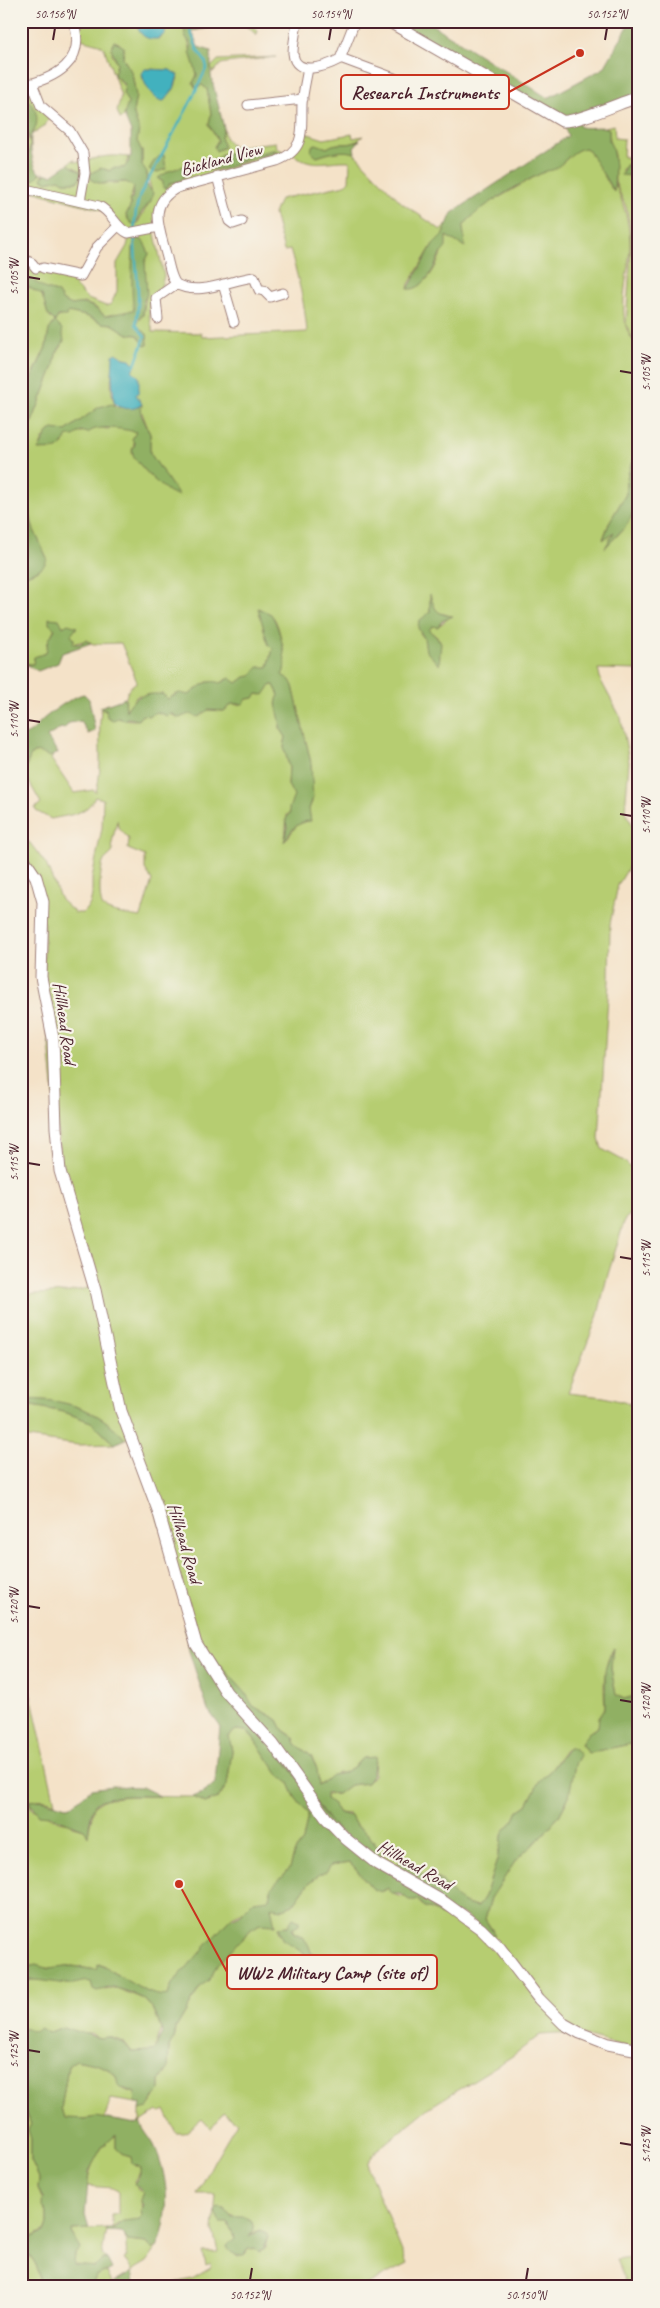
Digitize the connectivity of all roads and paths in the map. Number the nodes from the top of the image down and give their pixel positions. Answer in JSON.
{"nodes":[{"id":1,"x":73,"y":21,"type":"edge"},
{"id":2,"x":297,"y":21,"type":"edge"},
{"id":3,"x":355,"y":21,"type":"edge"},
{"id":4,"x":388,"y":21,"type":"edge"},
{"id":5,"x":340,"y":59,"type":"junction"},
{"id":6,"x":308,"y":68,"type":"junction"},
{"id":7,"x":394,"y":78,"type":"dead end"},
{"id":8,"x":32,"y":83,"type":"junction"},
{"id":9,"x":21,"y":86,"type":"edge"},
{"id":10,"x":639,"y":97,"type":"edge"},
{"id":11,"x":303,"y":99,"type":"junction"},
{"id":12,"x":248,"y":105,"type":"dead end"},
{"id":13,"x":217,"y":176,"type":"junction"},
{"id":14,"x":21,"y":188,"type":"edge"},
{"id":15,"x":80,"y":201,"type":"junction"},
{"id":16,"x":242,"y":221,"type":"dead end"},
{"id":17,"x":118,"y":226,"type":"junction"},
{"id":18,"x":159,"y":227,"type":"junction"},
{"id":19,"x":21,"y":258,"type":"edge"},
{"id":20,"x":176,"y":284,"type":"junction"},
{"id":21,"x":223,"y":284,"type":"junction"},
{"id":22,"x":283,"y":293,"type":"dead end"},
{"id":23,"x":158,"y":319,"type":"dead end"},
{"id":24,"x":234,"y":322,"type":"dead end"},
{"id":25,"x":21,"y":855,"type":"edge"},
{"id":26,"x":639,"y":2050,"type":"edge"}],
"edges":[{"from":1,"to":8,"type":"street"},
{"from":2,"to":6,"type":"street"},
{"from":3,"to":5,"type":"street"},
{"from":4,"to":10,"type":"street"},
{"from":5,"to":6,"type":"street"},
{"from":5,"to":7,"type":"street"},
{"from":6,"to":11,"type":"street","name":"Bickland View"},
{"from":8,"to":9,"type":"street"},
{"from":8,"to":15,"type":"street"},
{"from":11,"to":12,"type":"street"},
{"from":11,"to":13,"type":"street","name":"Bickland View"},
{"from":13,"to":16,"type":"street"},
{"from":13,"to":18,"type":"street","name":"Bickland View"},
{"from":14,"to":15,"type":"street"},
{"from":15,"to":17,"type":"street"},
{"from":17,"to":18,"type":"street"},
{"from":17,"to":19,"type":"street"},
{"from":18,"to":20,"type":"street","name":"Bickland View"},
{"from":20,"to":21,"type":"street"},
{"from":20,"to":23,"type":"street"},
{"from":21,"to":22,"type":"street"},
{"from":21,"to":24,"type":"street"},
{"from":25,"to":26,"type":"street","name":"Hillhead Road"}]}
